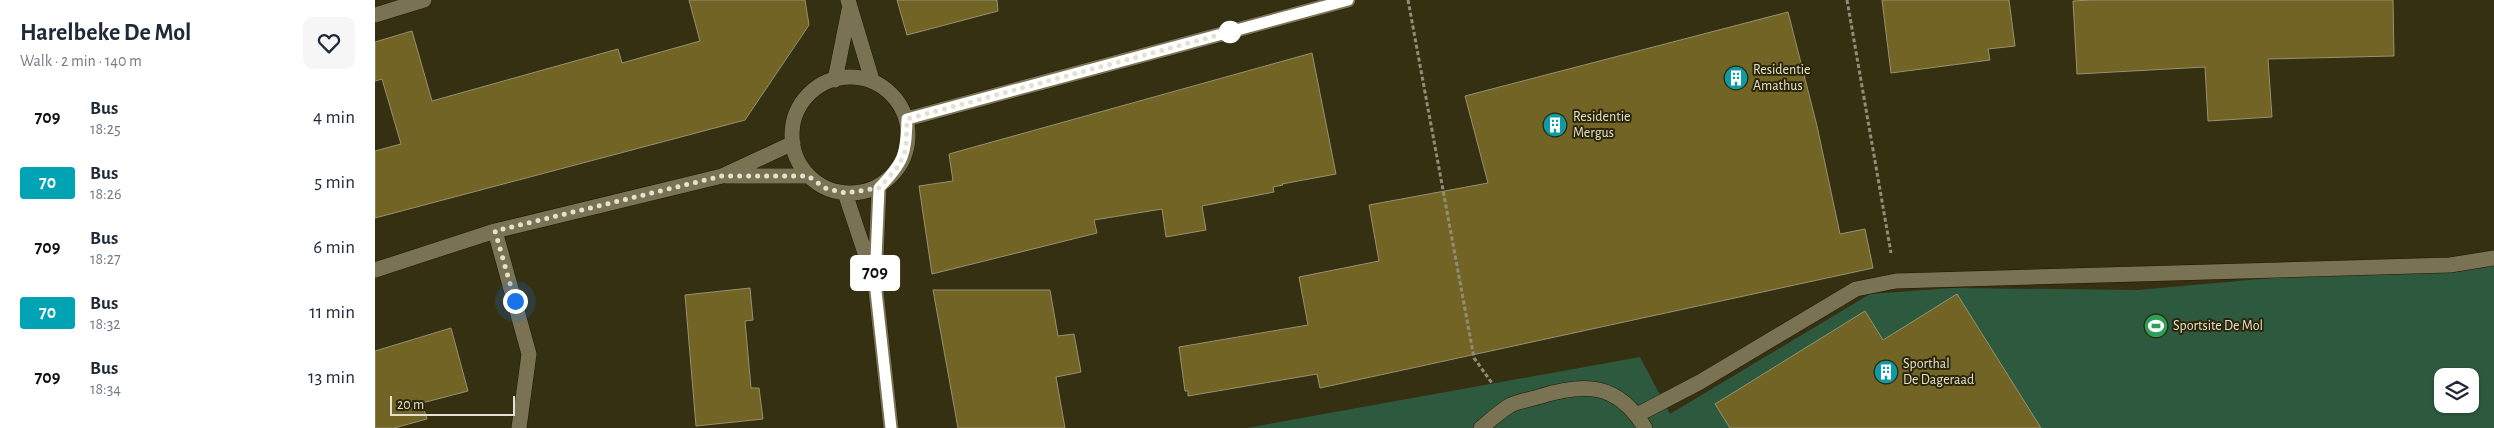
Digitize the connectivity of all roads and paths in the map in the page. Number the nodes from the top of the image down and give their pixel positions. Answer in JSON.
{"nodes":[{"id":1,"x":424,"y":0,"type":"edge"},
{"id":2,"x":1348,"y":0,"type":"edge"},
{"id":3,"x":1408,"y":0,"type":"edge"},
{"id":4,"x":1847,"y":0,"type":"edge"},
{"id":5,"x":849,"y":5,"type":"edge"},
{"id":6,"x":375,"y":15,"type":"edge"},
{"id":7,"x":835,"y":80,"type":"junction"},
{"id":8,"x":872,"y":80,"type":"junction"},
{"id":9,"x":907,"y":119,"type":"junction"},
{"id":10,"x":793,"y":143,"type":"junction"},
{"id":11,"x":722,"y":176,"type":"junction"},
{"id":12,"x":808,"y":176,"type":"junction"},
{"id":13,"x":879,"y":188,"type":"junction"},
{"id":14,"x":845,"y":193,"type":"junction"},
{"id":15,"x":495,"y":231,"type":"junction"},
{"id":16,"x":2494,"y":258,"type":"edge"},
{"id":17,"x":375,"y":270,"type":"edge"},
{"id":18,"x":1896,"y":281,"type":"junction"},
{"id":19,"x":875,"y":282,"type":"junction"},
{"id":20,"x":1509,"y":406,"type":"junction"},
{"id":21,"x":1637,"y":415,"type":"junction"},
{"id":22,"x":519,"y":428,"type":"edge"},
{"id":23,"x":891,"y":428,"type":"edge"},
{"id":24,"x":1481,"y":428,"type":"edge"},
{"id":25,"x":1645,"y":428,"type":"edge"}],
"edges":[{"from":1,"to":6,"type":"street"},
{"from":2,"to":9,"type":"street"},
{"from":3,"to":20,"type":"path"},
{"from":4,"to":18,"type":"path"},
{"from":5,"to":7,"type":"street"},
{"from":5,"to":8,"type":"street"},
{"from":7,"to":8,"type":"street"},
{"from":7,"to":10,"type":"street"},
{"from":8,"to":9,"type":"street"},
{"from":9,"to":13,"type":"street"},
{"from":10,"to":11,"type":"street"},
{"from":10,"to":12,"type":"street"},
{"from":11,"to":12,"type":"street"},
{"from":11,"to":15,"type":"street"},
{"from":12,"to":14,"type":"street"},
{"from":13,"to":14,"type":"street"},
{"from":13,"to":19,"type":"street"},
{"from":14,"to":19,"type":"street"},
{"from":15,"to":17,"type":"street"},
{"from":15,"to":22,"type":"street"},
{"from":16,"to":18,"type":"street"},
{"from":18,"to":21,"type":"street"},
{"from":19,"to":23,"type":"street"},
{"from":20,"to":21,"type":"street"},
{"from":20,"to":24,"type":"street"},
{"from":21,"to":25,"type":"street"}]}
